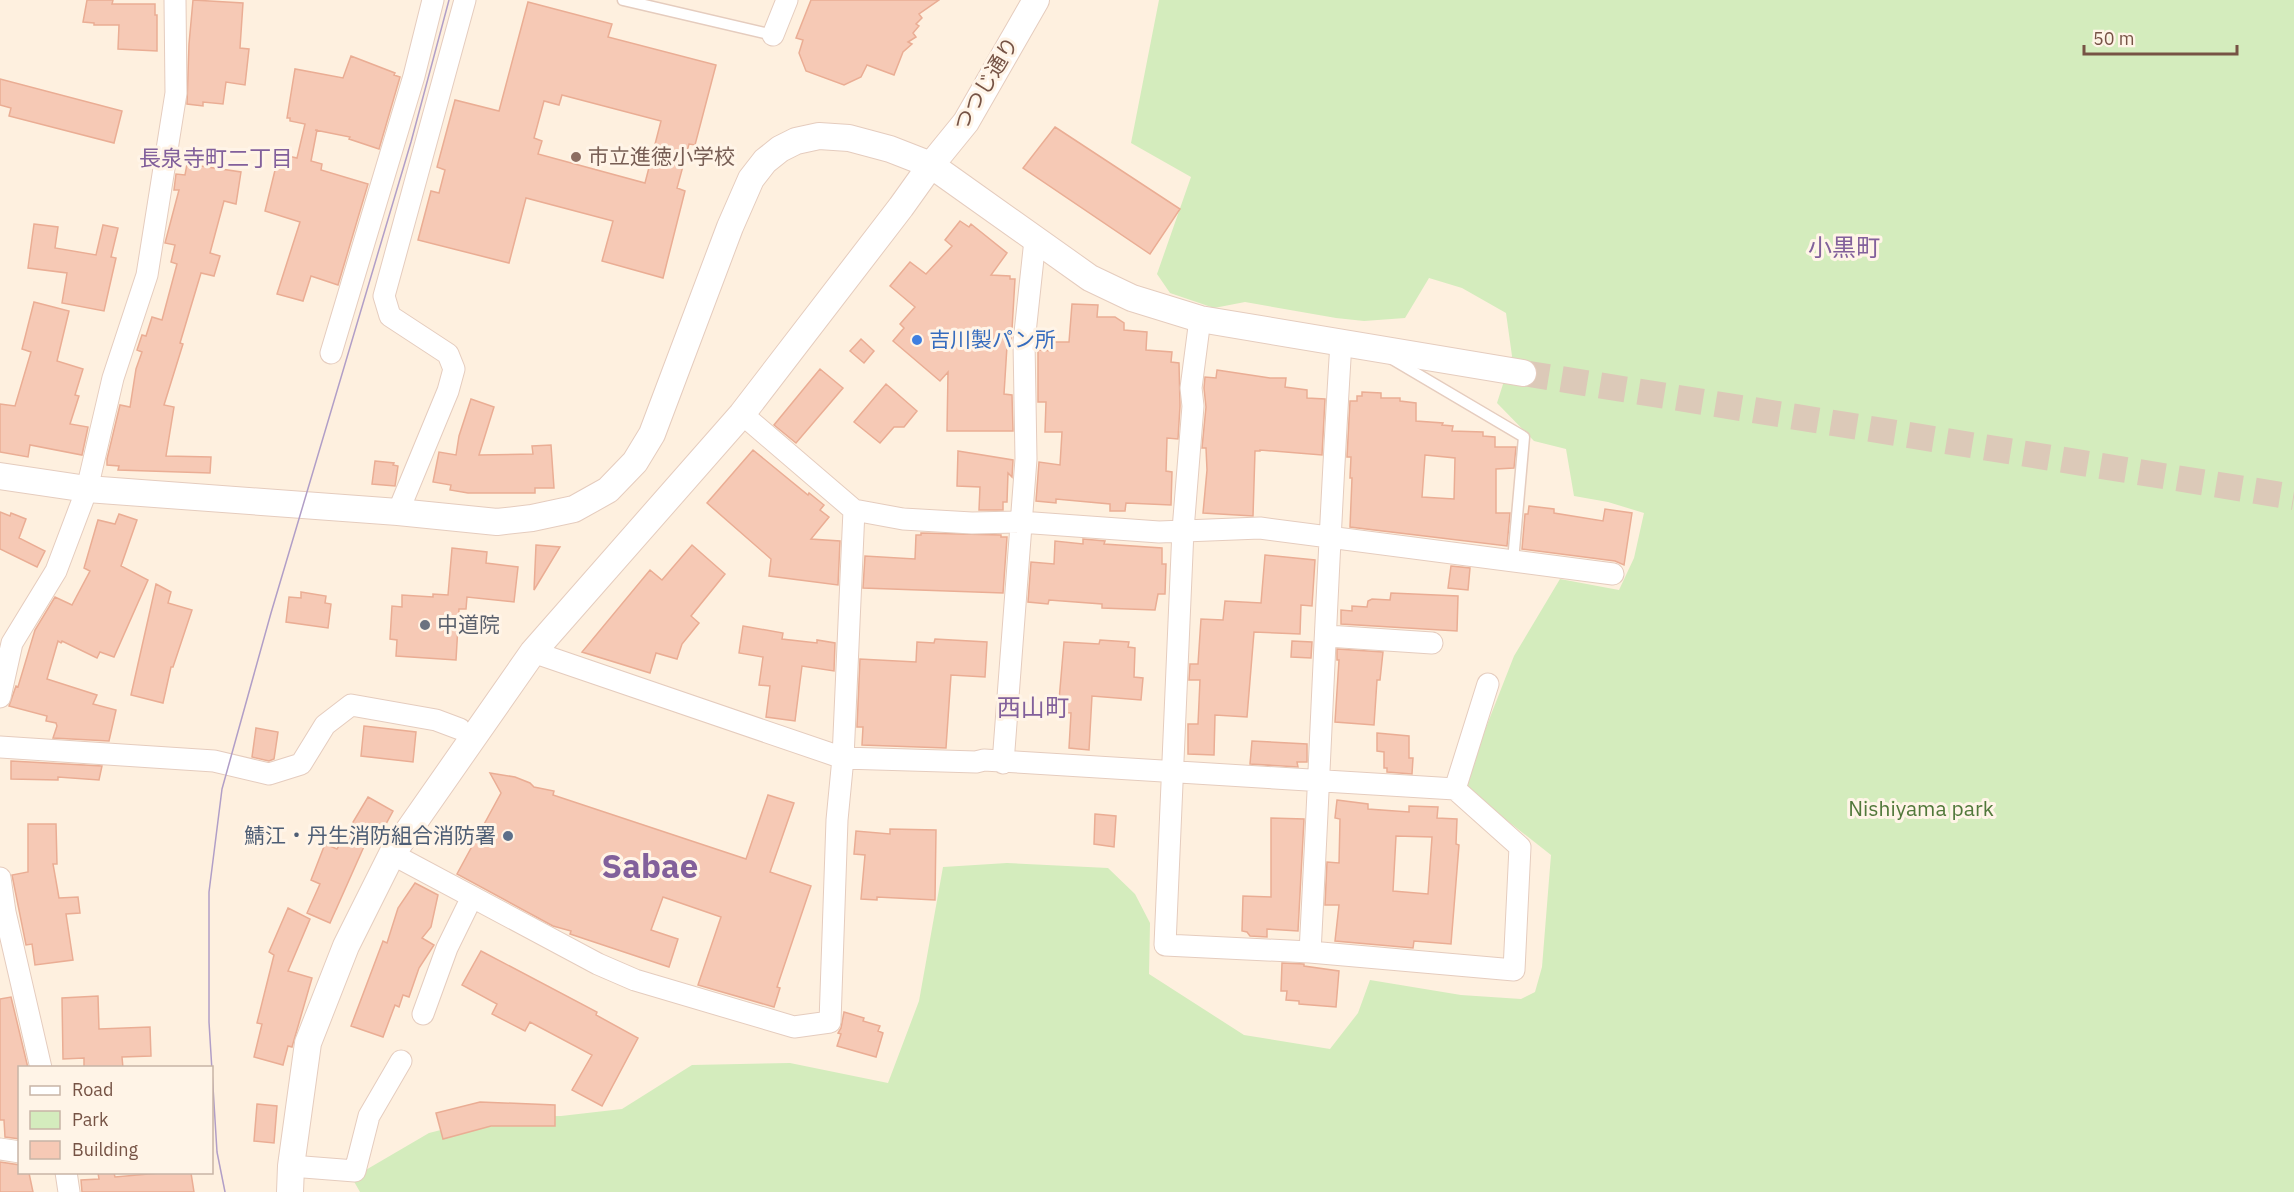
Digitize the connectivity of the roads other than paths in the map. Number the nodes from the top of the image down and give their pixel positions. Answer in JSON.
{"nodes":[{"id":1,"x":175,"y":0,"type":"edge"},
{"id":2,"x":433,"y":0,"type":"edge"},
{"id":3,"x":465,"y":0,"type":"edge"},
{"id":4,"x":623,"y":0,"type":"edge"},
{"id":5,"x":787,"y":0,"type":"edge"},
{"id":6,"x":1036,"y":0,"type":"edge"},
{"id":7,"x":773,"y":35,"type":"joint"},
{"id":8,"x":931,"y":165,"type":"junction"},
{"id":9,"x":1035,"y":240,"type":"junction"},
{"id":10,"x":1200,"y":319,"type":"junction"},
{"id":11,"x":1341,"y":343,"type":"junction"},
{"id":12,"x":1372,"y":347,"type":"junction"},
{"id":13,"x":331,"y":353,"type":"dead end"},
{"id":14,"x":1523,"y":373,"type":"tunnel mouth"},
{"id":15,"x":742,"y":414,"type":"junction"},
{"id":16,"x":0,"y":476,"type":"edge"},
{"id":17,"x":87,"y":489,"type":"junction"},
{"id":18,"x":854,"y":510,"type":"junction"},
{"id":19,"x":398,"y":512,"type":"junction"},
{"id":20,"x":1020,"y":522,"type":"junction"},
{"id":21,"x":1183,"y":530,"type":"junction"},
{"id":22,"x":1328,"y":537,"type":"junction"},
{"id":23,"x":1513,"y":561,"type":"junction"},
{"id":24,"x":1613,"y":574,"type":"dead end"},
{"id":25,"x":1327,"y":636,"type":"junction"},
{"id":26,"x":1432,"y":643,"type":"dead end"},
{"id":27,"x":533,"y":652,"type":"junction"},
{"id":28,"x":1488,"y":684,"type":"dead end"},
{"id":29,"x":0,"y":697,"type":"edge"},
{"id":30,"x":460,"y":729,"type":"dead end"},
{"id":31,"x":0,"y":747,"type":"edge"},
{"id":32,"x":843,"y":758,"type":"junction"},
{"id":33,"x":1003,"y":763,"type":"junction"},
{"id":34,"x":1174,"y":772,"type":"junction"},
{"id":35,"x":1320,"y":780,"type":"junction"},
{"id":36,"x":1455,"y":789,"type":"junction"},
{"id":37,"x":392,"y":854,"type":"junction"},
{"id":38,"x":0,"y":878,"type":"edge"},
{"id":39,"x":472,"y":897,"type":"junction"},
{"id":40,"x":1310,"y":952,"type":"junction"},
{"id":41,"x":423,"y":1014,"type":"dead end"},
{"id":42,"x":401,"y":1061,"type":"dead end"},
{"id":43,"x":41,"y":1066,"type":"edge"},
{"id":44,"x":0,"y":1149,"type":"edge"},
{"id":45,"x":18,"y":1152,"type":"edge"},
{"id":46,"x":291,"y":1166,"type":"junction"},
{"id":47,"x":66,"y":1174,"type":"edge"},
{"id":48,"x":69,"y":1192,"type":"edge"},
{"id":49,"x":290,"y":1192,"type":"edge"}],
"edges":[{"from":1,"to":17,"type":"street"},
{"from":2,"to":13,"type":"street"},
{"from":3,"to":19,"type":"street"},
{"from":4,"to":7,"type":"lane"},
{"from":5,"to":7,"type":"street"},
{"from":6,"to":8,"type":"street","name":"つつじ通り"},
{"from":8,"to":9,"type":"street"},
{"from":8,"to":15,"type":"street","name":"つつじ通り"},
{"from":8,"to":19,"type":"street"},
{"from":9,"to":10,"type":"street"},
{"from":9,"to":20,"type":"street"},
{"from":10,"to":11,"type":"street"},
{"from":10,"to":21,"type":"street"},
{"from":11,"to":12,"type":"street"},
{"from":11,"to":22,"type":"street"},
{"from":12,"to":14,"type":"street"},
{"from":12,"to":23,"type":"lane"},
{"from":15,"to":18,"type":"street"},
{"from":15,"to":27,"type":"street","name":"つつじ通り"},
{"from":16,"to":17,"type":"street"},
{"from":17,"to":19,"type":"street"},
{"from":17,"to":29,"type":"street"},
{"from":18,"to":20,"type":"street"},
{"from":18,"to":32,"type":"street"},
{"from":20,"to":21,"type":"street"},
{"from":20,"to":33,"type":"street"},
{"from":21,"to":22,"type":"street"},
{"from":21,"to":34,"type":"street"},
{"from":22,"to":23,"type":"street"},
{"from":22,"to":25,"type":"street"},
{"from":23,"to":24,"type":"street"},
{"from":25,"to":26,"type":"street"},
{"from":25,"to":35,"type":"street"},
{"from":27,"to":32,"type":"street"},
{"from":27,"to":37,"type":"street","name":"つつじ通り"},
{"from":28,"to":36,"type":"street"},
{"from":30,"to":31,"type":"street"},
{"from":32,"to":33,"type":"street"},
{"from":32,"to":39,"type":"street"},
{"from":33,"to":34,"type":"street"},
{"from":34,"to":35,"type":"street"},
{"from":34,"to":40,"type":"street"},
{"from":35,"to":36,"type":"street"},
{"from":35,"to":40,"type":"street"},
{"from":36,"to":40,"type":"street"},
{"from":37,"to":39,"type":"street"},
{"from":37,"to":46,"type":"street","name":"つつじ通り"},
{"from":38,"to":43,"type":"street"},
{"from":39,"to":41,"type":"street"},
{"from":42,"to":46,"type":"street"},
{"from":44,"to":45,"type":"street"},
{"from":46,"to":49,"type":"street","name":"つつじ通り"},
{"from":47,"to":48,"type":"street"}]}
